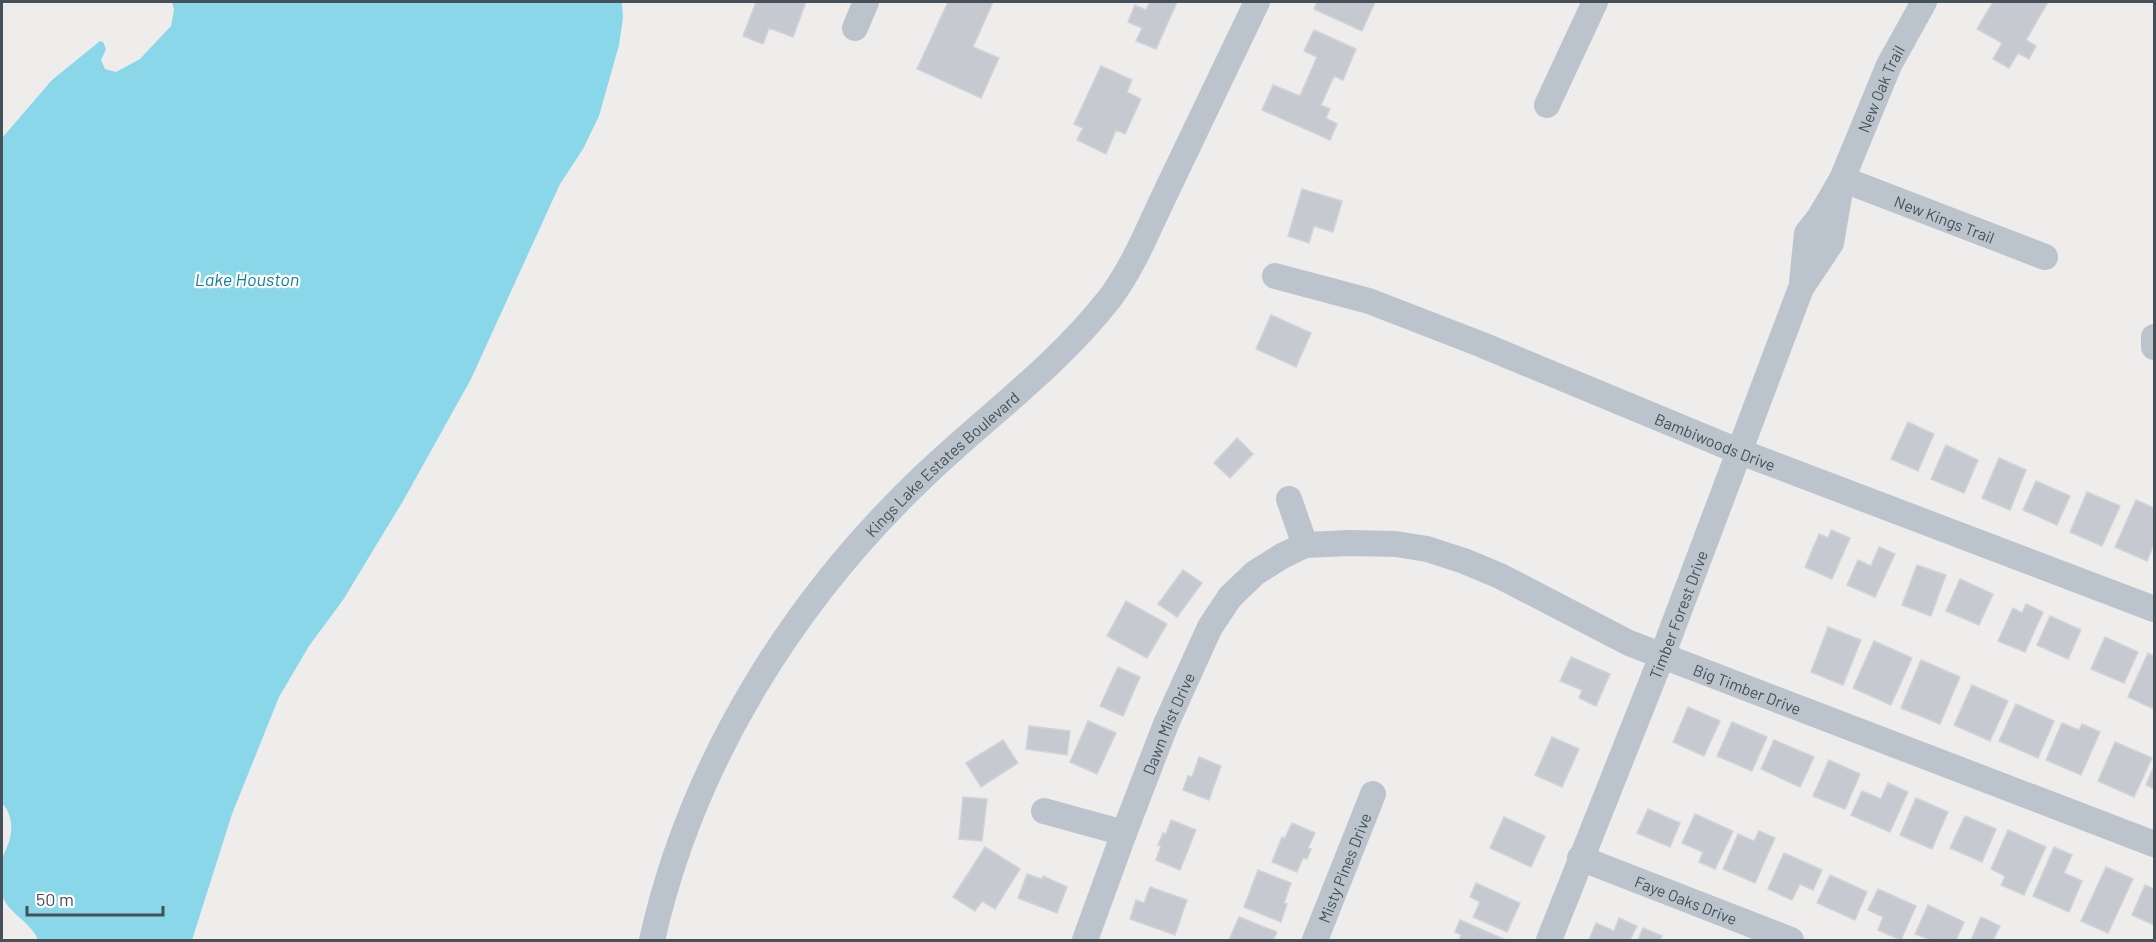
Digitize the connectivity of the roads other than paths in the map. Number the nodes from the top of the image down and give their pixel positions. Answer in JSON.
{"nodes":[{"id":1,"x":866,"y":2,"type":"edge"},
{"id":2,"x":1257,"y":2,"type":"edge"},
{"id":3,"x":1595,"y":2,"type":"edge"},
{"id":4,"x":1924,"y":2,"type":"edge"},
{"id":5,"x":855,"y":28,"type":"dead end"},
{"id":6,"x":1547,"y":105,"type":"dead end"},
{"id":7,"x":1842,"y":179,"type":"junction"},
{"id":8,"x":2045,"y":257,"type":"dead end"},
{"id":9,"x":1275,"y":276,"type":"dead end"},
{"id":10,"x":1801,"y":288,"type":"joint"},
{"id":11,"x":1738,"y":450,"type":"junction"},
{"id":12,"x":1289,"y":499,"type":"dead end"},
{"id":13,"x":1305,"y":545,"type":"junction"},
{"id":14,"x":2154,"y":609,"type":"edge"},
{"id":15,"x":1662,"y":656,"type":"junction"},
{"id":16,"x":1372,"y":794,"type":"dead end"},
{"id":17,"x":1044,"y":811,"type":"dead end"},
{"id":18,"x":1124,"y":832,"type":"junction"},
{"id":19,"x":2154,"y":844,"type":"edge"},
{"id":20,"x":1581,"y":858,"type":"junction"},
{"id":21,"x":652,"y":940,"type":"edge"},
{"id":22,"x":1085,"y":940,"type":"edge"},
{"id":23,"x":1315,"y":940,"type":"edge"},
{"id":24,"x":1549,"y":940,"type":"edge"},
{"id":25,"x":1791,"y":940,"type":"edge"}],
"edges":[{"from":1,"to":5,"type":"street"},
{"from":2,"to":21,"type":"street","name":"Kings Lake Estates Boulevard"},
{"from":3,"to":6,"type":"street"},
{"from":4,"to":7,"type":"street","name":"New Oak Trail"},
{"from":7,"to":8,"type":"street","name":"New Kings Trail"},
{"from":7,"to":10,"type":"street","name":"New Oak Trail"},
{"from":9,"to":11,"type":"street","name":"Bambiwoods Drive"},
{"from":10,"to":11,"type":"street","name":"Timber Forest Drive"},
{"from":11,"to":14,"type":"street","name":"Bambiwoods Drive"},
{"from":11,"to":15,"type":"street","name":"Timber Forest Drive"},
{"from":12,"to":13,"type":"street"},
{"from":13,"to":15,"type":"street","name":"Big Timber Drive"},
{"from":13,"to":18,"type":"street","name":"Dawn Mist Drive"},
{"from":15,"to":19,"type":"street","name":"Big Timber Drive"},
{"from":15,"to":20,"type":"street","name":"Timber Forest Drive"},
{"from":16,"to":23,"type":"street","name":"Misty Pines Drive"},
{"from":17,"to":18,"type":"street"},
{"from":18,"to":22,"type":"street","name":"Dawn Mist Drive"},
{"from":20,"to":24,"type":"street","name":"Timber Forest Drive"},
{"from":20,"to":25,"type":"street","name":"Faye Oaks Drive"}]}
